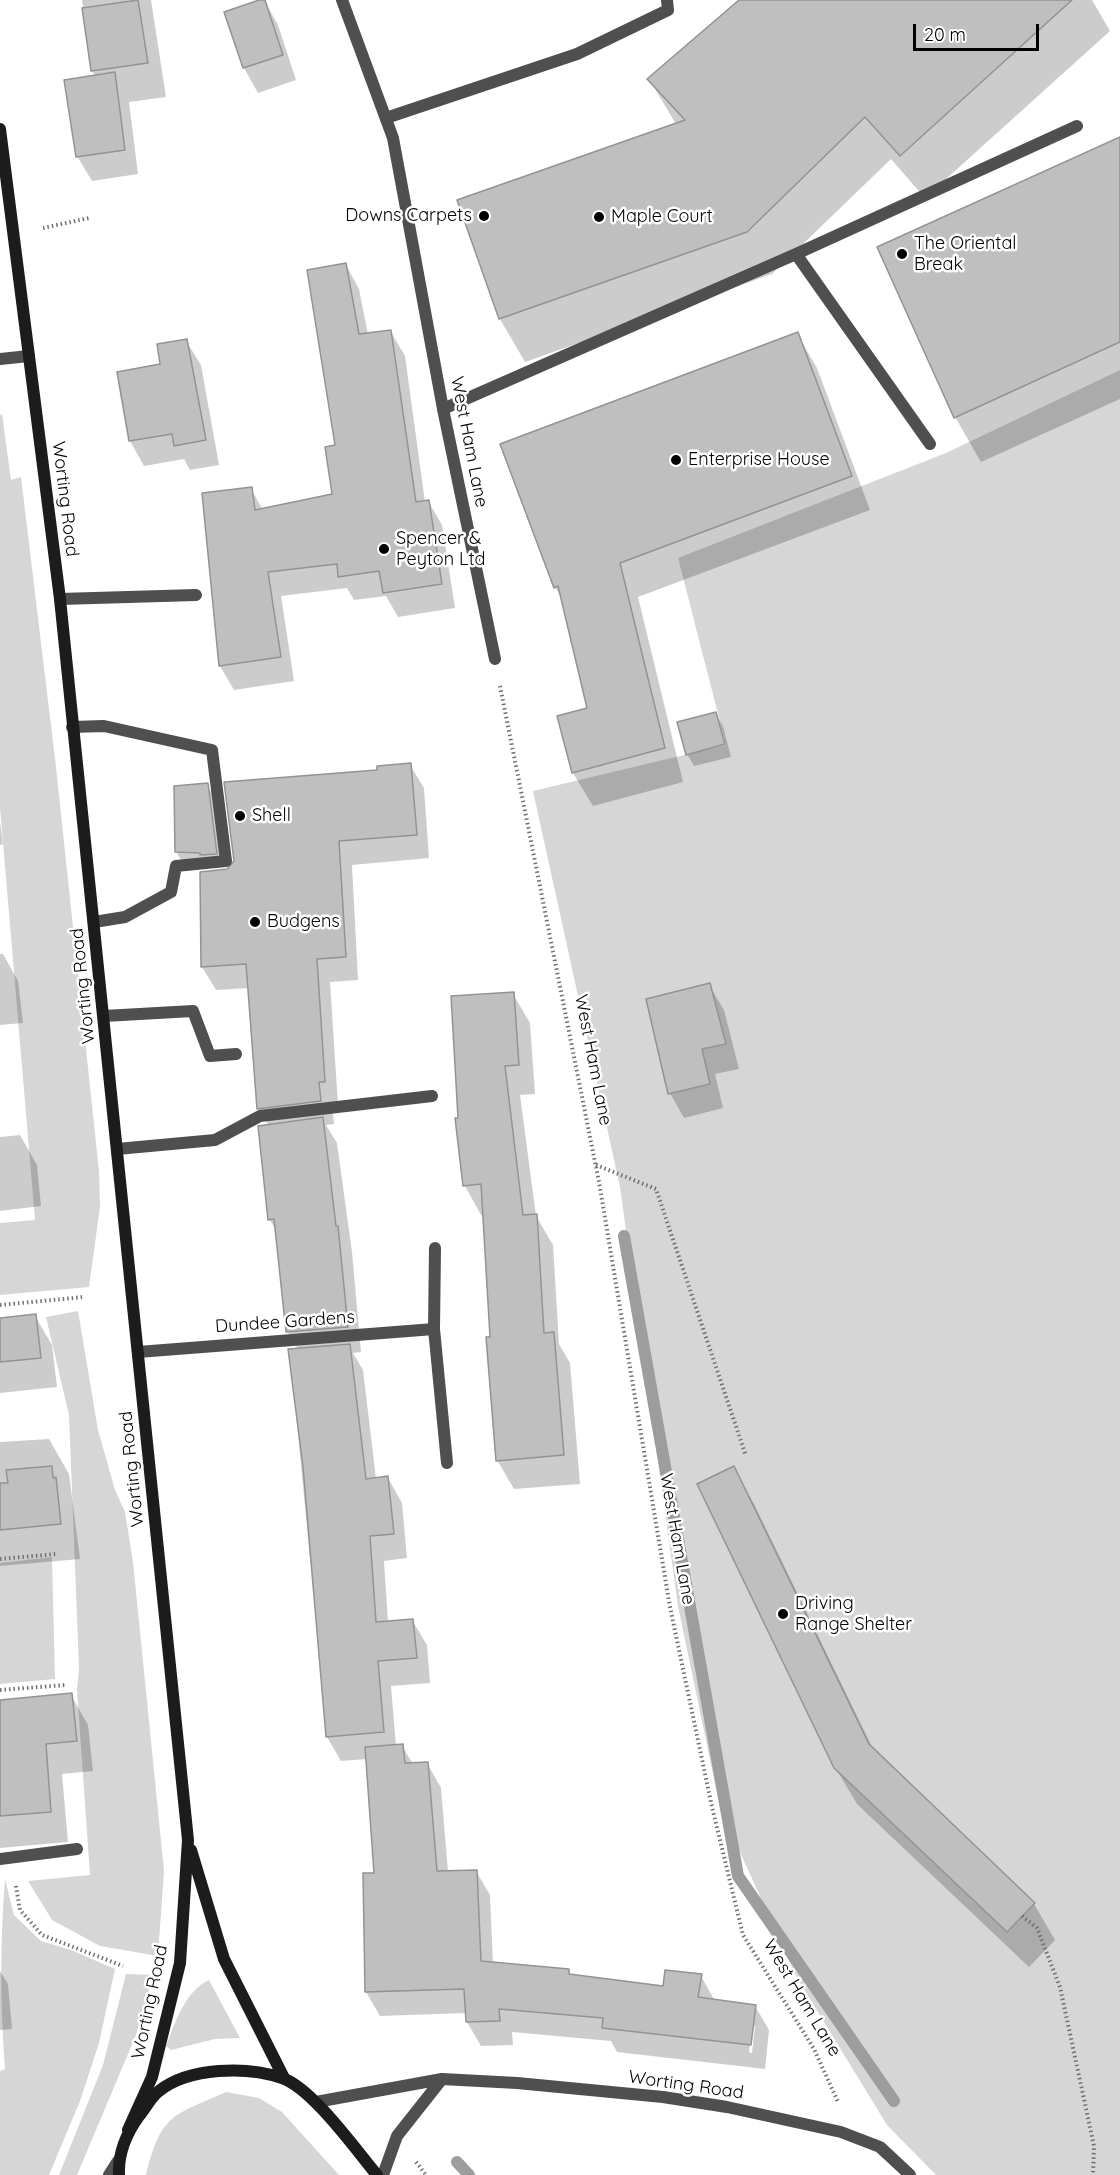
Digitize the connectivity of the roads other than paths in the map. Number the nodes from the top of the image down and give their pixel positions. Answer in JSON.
{"nodes":[{"id":1,"x":342,"y":0,"type":"edge"},
{"id":2,"x":667,"y":0,"type":"edge"},
{"id":3,"x":386,"y":118,"type":"junction"},
{"id":4,"x":1077,"y":126,"type":"dead end"},
{"id":5,"x":0,"y":129,"type":"edge"},
{"id":6,"x":796,"y":254,"type":"junction"},
{"id":7,"x":28,"y":356,"type":"junction"},
{"id":8,"x":0,"y":359,"type":"edge"},
{"id":9,"x":443,"y":409,"type":"junction"},
{"id":10,"x":930,"y":444,"type":"dead end"},
{"id":11,"x":196,"y":595,"type":"dead end"},
{"id":12,"x":60,"y":599,"type":"junction"},
{"id":13,"x":495,"y":659,"type":"road end"},
{"id":14,"x":72,"y":727,"type":"junction"},
{"id":15,"x":94,"y":922,"type":"junction"},
{"id":16,"x":104,"y":1016,"type":"junction"},
{"id":17,"x":236,"y":1054,"type":"dead end"},
{"id":18,"x":432,"y":1096,"type":"dead end"},
{"id":19,"x":117,"y":1149,"type":"junction"},
{"id":20,"x":435,"y":1248,"type":"dead end"},
{"id":21,"x":434,"y":1329,"type":"junction"},
{"id":22,"x":138,"y":1352,"type":"junction"},
{"id":23,"x":447,"y":1463,"type":"dead end"},
{"id":24,"x":188,"y":1840,"type":"junction"},
{"id":25,"x":76,"y":1849,"type":"dead end"},
{"id":26,"x":6,"y":1859,"type":"edge"},
{"id":27,"x":284,"y":2078,"type":"junction"},
{"id":28,"x":442,"y":2079,"type":"junction"},
{"id":29,"x":316,"y":2102,"type":"junction"},
{"id":30,"x":128,"y":2130,"type":"junction"},
{"id":31,"x":118,"y":2161,"type":"junction"},
{"id":32,"x":109,"y":2175,"type":"edge"},
{"id":33,"x":119,"y":2175,"type":"edge"},
{"id":34,"x":377,"y":2175,"type":"edge"},
{"id":35,"x":383,"y":2175,"type":"edge"},
{"id":36,"x":910,"y":2175,"type":"edge"}],
"edges":[{"from":1,"to":3,"type":"street","name":"West Ham Lane"},
{"from":2,"to":3,"type":"street"},
{"from":3,"to":9,"type":"street","name":"West Ham Lane"},
{"from":4,"to":6,"type":"street"},
{"from":5,"to":7,"type":"main road","name":"Worting Road"},
{"from":6,"to":9,"type":"street"},
{"from":6,"to":10,"type":"street"},
{"from":7,"to":8,"type":"street"},
{"from":7,"to":12,"type":"main road","name":"Worting Road"},
{"from":9,"to":13,"type":"street","name":"West Ham Lane"},
{"from":11,"to":12,"type":"street"},
{"from":12,"to":14,"type":"main road","name":"Worting Road"},
{"from":14,"to":15,"type":"main road","name":"Worting Road"},
{"from":14,"to":15,"type":"street"},
{"from":15,"to":16,"type":"main road","name":"Worting Road"},
{"from":16,"to":17,"type":"street"},
{"from":16,"to":19,"type":"main road","name":"Worting Road"},
{"from":18,"to":19,"type":"street"},
{"from":19,"to":22,"type":"main road","name":"Worting Road"},
{"from":20,"to":21,"type":"street"},
{"from":21,"to":22,"type":"street","name":"Dundee Gardens"},
{"from":21,"to":23,"type":"street"},
{"from":22,"to":24,"type":"main road","name":"Worting Road"},
{"from":24,"to":27,"type":"main road","name":"Worting Road"},
{"from":24,"to":30,"type":"main road","name":"Worting Road"},
{"from":25,"to":26,"type":"street"},
{"from":27,"to":29,"type":"main road"},
{"from":27,"to":30,"type":"main road"},
{"from":28,"to":29,"type":"street","name":"Worting Road"},
{"from":28,"to":35,"type":"street"},
{"from":28,"to":36,"type":"street","name":"Worting Road"},
{"from":29,"to":34,"type":"main road"},
{"from":30,"to":31,"type":"main road"},
{"from":31,"to":32,"type":"street"},
{"from":31,"to":33,"type":"main road"}]}
